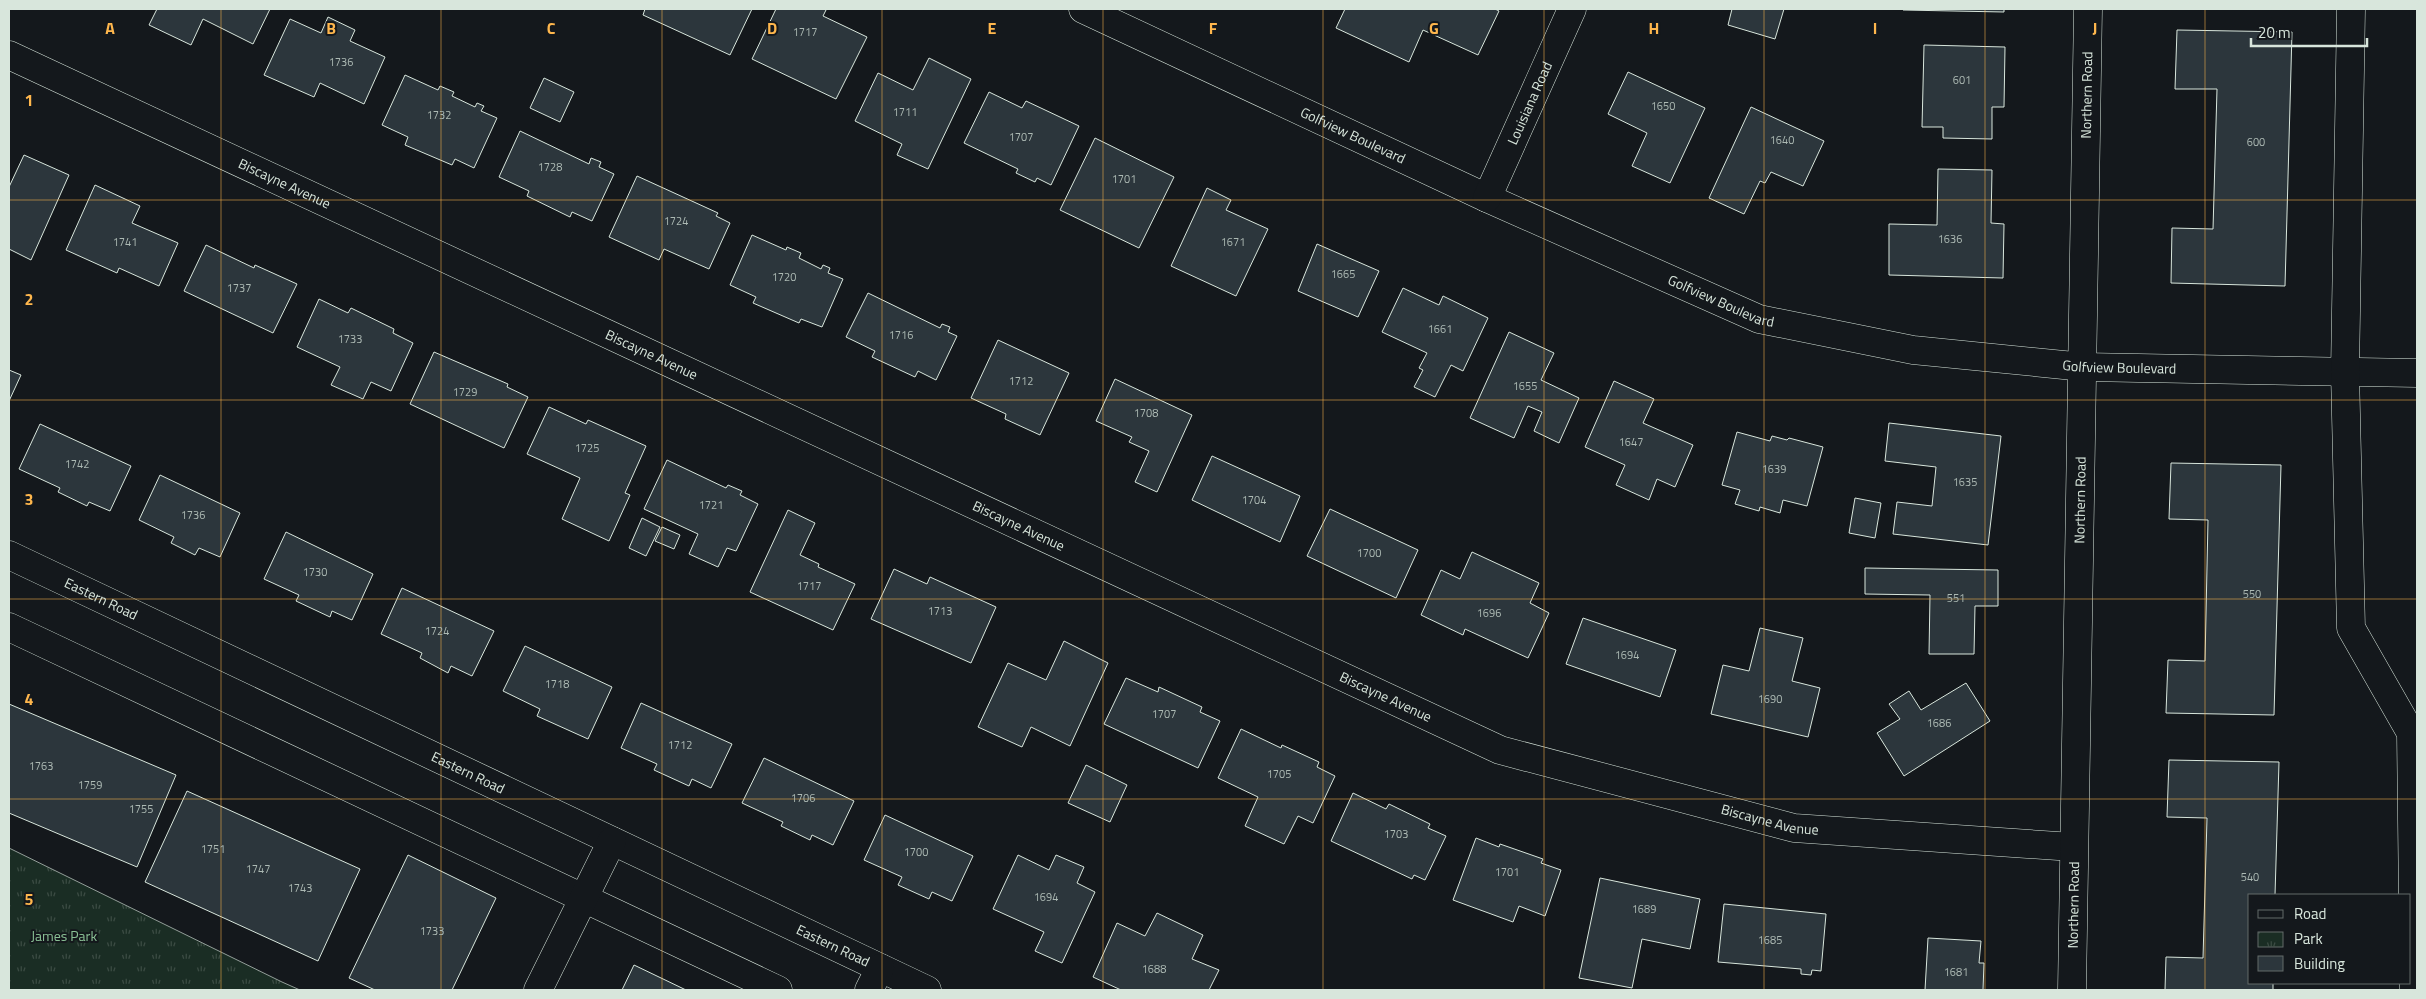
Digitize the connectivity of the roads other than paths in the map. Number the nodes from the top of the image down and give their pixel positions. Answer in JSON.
{"nodes":[{"id":1,"x":1083,"y":9,"type":"edge"},
{"id":2,"x":1572,"y":9,"type":"edge"},
{"id":3,"x":2088,"y":9,"type":"edge"},
{"id":4,"x":2351,"y":9,"type":"edge"},
{"id":5,"x":9,"y":55,"type":"edge"},
{"id":6,"x":1487,"y":198,"type":"junction"},
{"id":7,"x":2084,"y":367,"type":"junction"},
{"id":8,"x":2345,"y":372,"type":"junction"},
{"id":9,"x":2417,"y":373,"type":"edge"},
{"id":10,"x":9,"y":555,"type":"edge"},
{"id":11,"x":9,"y":627,"type":"edge"},
{"id":12,"x":612,"y":841,"type":"junction"},
{"id":13,"x":2073,"y":847,"type":"junction"},
{"id":14,"x":584,"y":899,"type":"junction"},
{"id":15,"x":874,"y":979,"type":"edge"},
{"id":16,"x":538,"y":990,"type":"edge"},
{"id":17,"x":778,"y":990,"type":"edge"},
{"id":18,"x":927,"y":990,"type":"edge"},
{"id":19,"x":2072,"y":990,"type":"edge"},
{"id":20,"x":2414,"y":990,"type":"edge"}],
"edges":[{"from":1,"to":6,"type":"street","name":"Golfview Boulevard"},
{"from":2,"to":6,"type":"street","name":"Louisiana Road"},
{"from":3,"to":7,"type":"street","name":"Northern Road"},
{"from":4,"to":8,"type":"street"},
{"from":5,"to":13,"type":"street","name":"Biscayne Avenue"},
{"from":6,"to":7,"type":"street","name":"Golfview Boulevard"},
{"from":7,"to":8,"type":"street","name":"Golfview Boulevard"},
{"from":7,"to":13,"type":"street","name":"Northern Road"},
{"from":8,"to":9,"type":"street","name":"Golfview Boulevard"},
{"from":8,"to":20,"type":"street"},
{"from":10,"to":12,"type":"street","name":"Eastern Road"},
{"from":11,"to":14,"type":"street"},
{"from":12,"to":14,"type":"street"},
{"from":12,"to":15,"type":"street","name":"Eastern Road"},
{"from":13,"to":19,"type":"street","name":"Northern Road"},
{"from":14,"to":16,"type":"street"},
{"from":14,"to":17,"type":"street"},
{"from":15,"to":18,"type":"street","name":"Eastern Road"}]}
